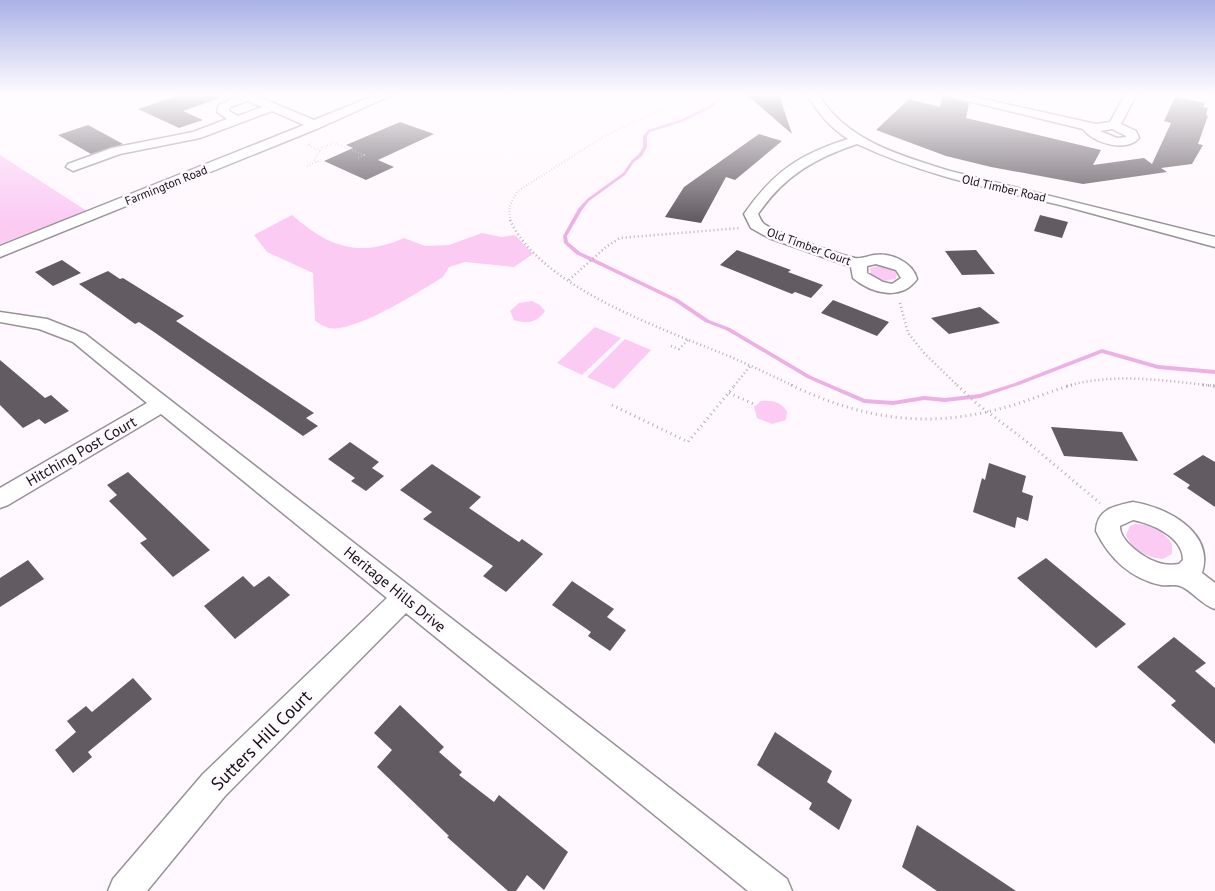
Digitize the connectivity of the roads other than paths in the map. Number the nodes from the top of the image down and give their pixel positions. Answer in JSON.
{"nodes":[{"id":1,"x":188,"y":137,"type":"edge"},
{"id":2,"x":285,"y":137,"type":"edge"},
{"id":3,"x":853,"y":137,"type":"edge"},
{"id":4,"x":1103,"y":137,"type":"edge"},
{"id":5,"x":1133,"y":137,"type":"edge"},
{"id":6,"x":858,"y":140,"type":"junction"},
{"id":7,"x":73,"y":167,"type":"dead end"},
{"id":8,"x":1215,"y":242,"type":"edge"},
{"id":9,"x":0,"y":252,"type":"edge"},
{"id":10,"x":860,"y":265,"type":"junction"},
{"id":11,"x":0,"y":316,"type":"edge"},
{"id":12,"x":162,"y":403,"type":"junction"},
{"id":13,"x":0,"y":499,"type":"edge"},
{"id":14,"x":1184,"y":574,"type":"junction"},
{"id":15,"x":405,"y":597,"type":"junction"},
{"id":16,"x":1215,"y":598,"type":"edge"},
{"id":17,"x":125,"y":891,"type":"edge"},
{"id":18,"x":775,"y":891,"type":"edge"}],
"edges":[{"from":1,"to":7,"type":"street"},
{"from":2,"to":9,"type":"street","name":"Farmington Road"},
{"from":3,"to":6,"type":"street","name":"Old Timber Road"},
{"from":4,"to":5,"type":"street"},
{"from":6,"to":8,"type":"street","name":"Old Timber Road"},
{"from":6,"to":10,"type":"street","name":"Old Timber Court"},
{"from":10,"to":10,"type":"street","name":"Old Timber Court"},
{"from":11,"to":12,"type":"street","name":"Heritage Hills Drive"},
{"from":12,"to":13,"type":"street","name":"Hitching Post Court"},
{"from":12,"to":15,"type":"street","name":"Heritage Hills Drive"},
{"from":14,"to":14,"type":"street"},
{"from":14,"to":16,"type":"street"},
{"from":15,"to":17,"type":"street","name":"Sutters Hill Court"},
{"from":15,"to":18,"type":"street","name":"Heritage Hills Drive"}]}
